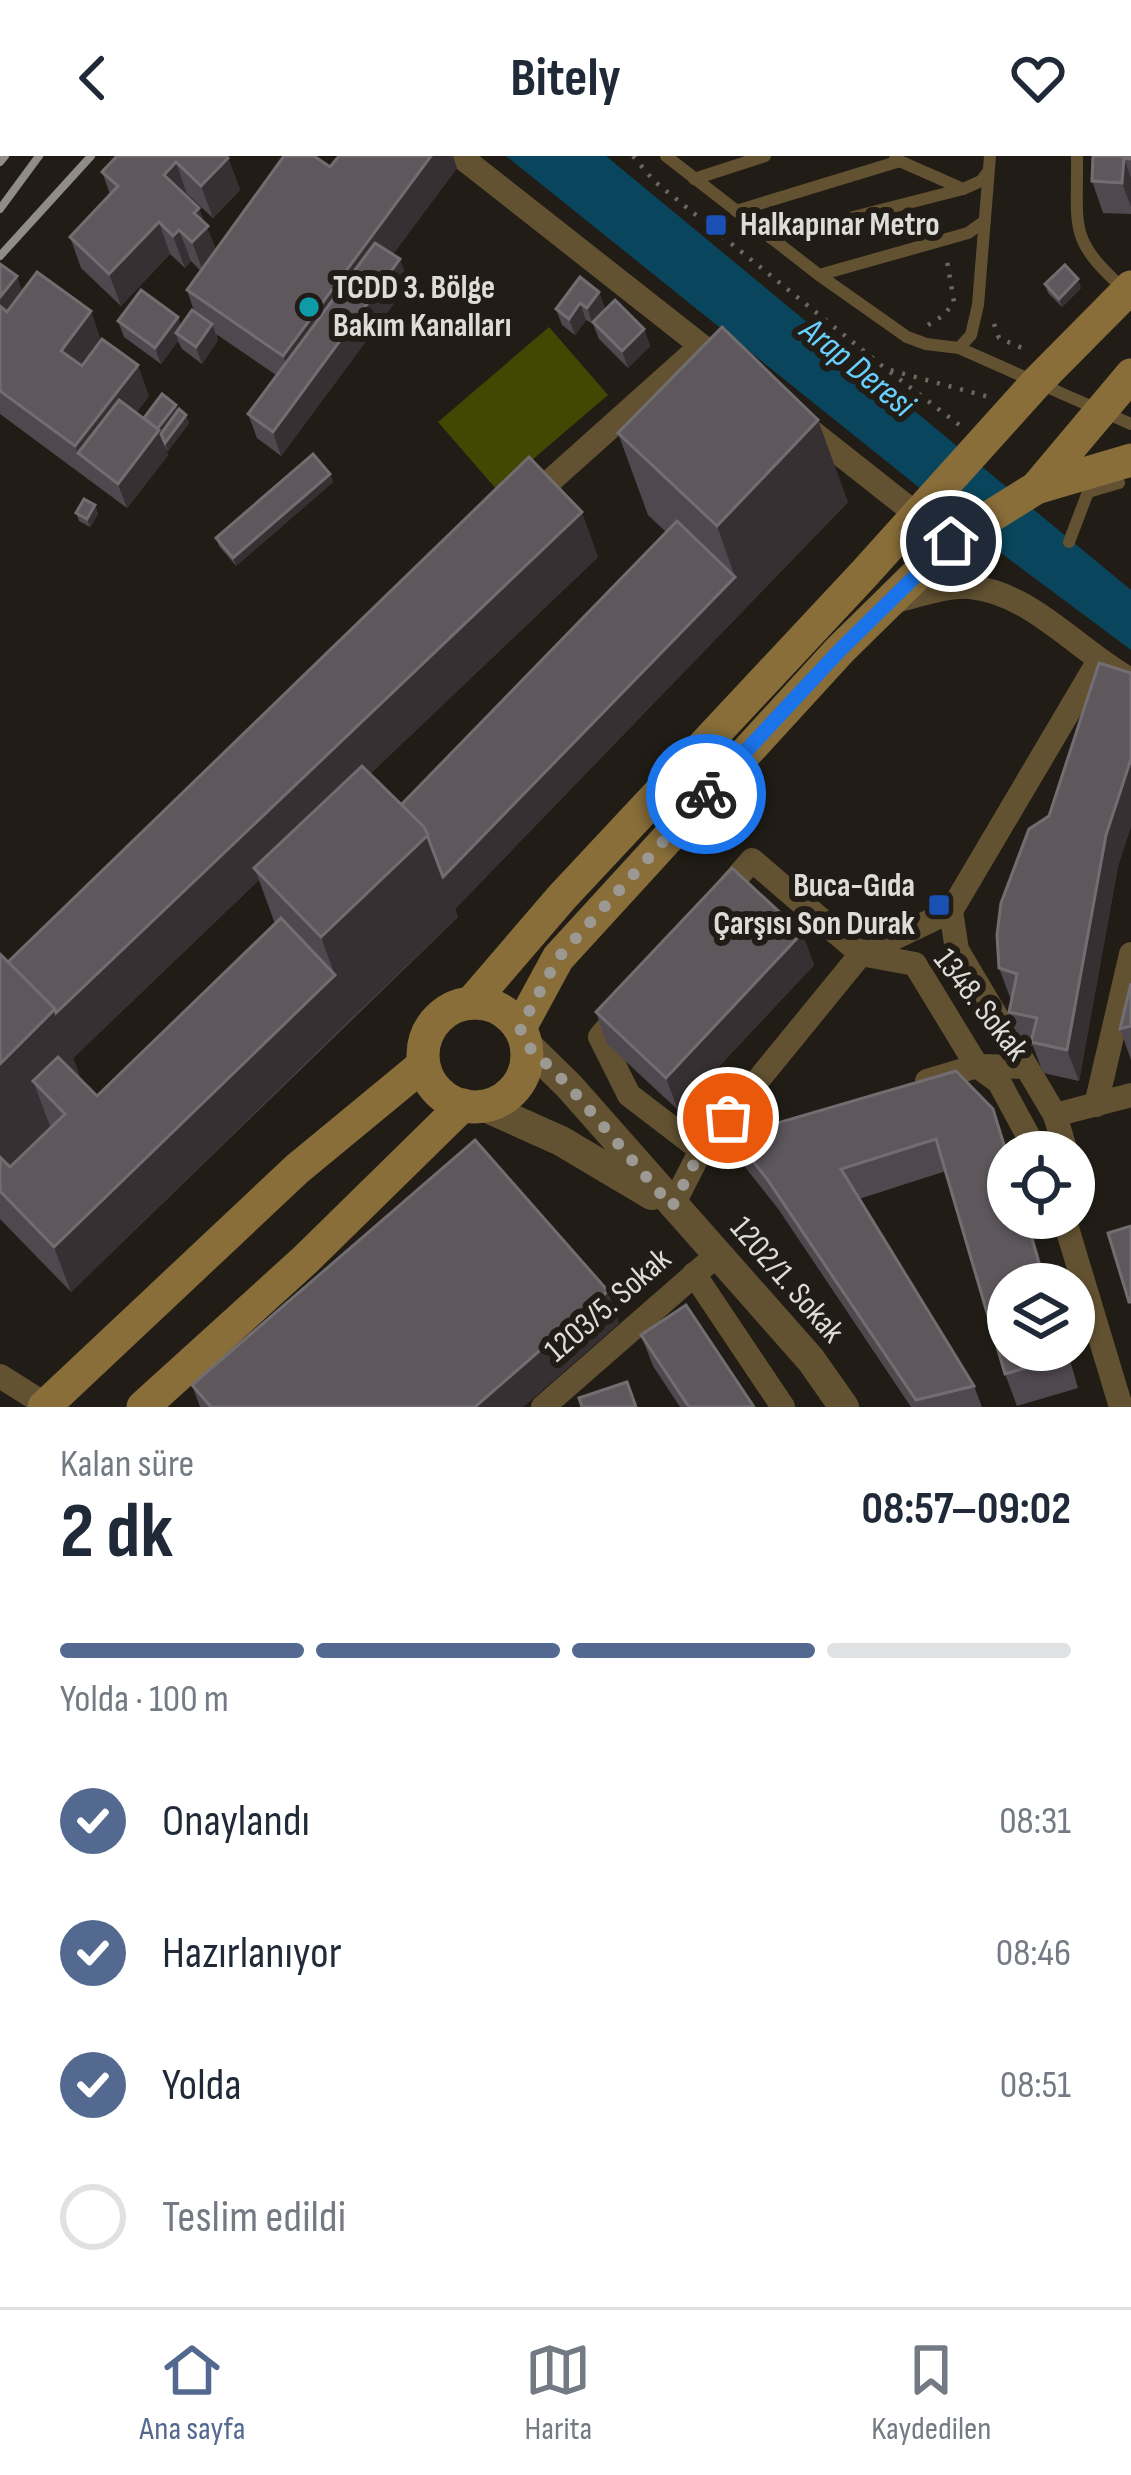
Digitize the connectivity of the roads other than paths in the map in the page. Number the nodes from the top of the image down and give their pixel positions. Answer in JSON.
{"nodes":[{"id":1,"x":460,"y":156,"type":"edge"},
{"id":2,"x":666,"y":156,"type":"edge"},
{"id":3,"x":766,"y":156,"type":"edge"},
{"id":4,"x":1077,"y":156,"type":"edge"},
{"id":5,"x":894,"y":158,"type":"edge"},
{"id":6,"x":990,"y":161,"type":"edge"},
{"id":7,"x":694,"y":179,"type":"junction"},
{"id":8,"x":963,"y":189,"type":"junction"},
{"id":9,"x":736,"y":212,"type":"junction"},
{"id":10,"x":986,"y":220,"type":"junction"},
{"id":11,"x":771,"y":238,"type":"junction"},
{"id":12,"x":819,"y":275,"type":"junction"},
{"id":13,"x":1128,"y":289,"type":"edge"},
{"id":14,"x":701,"y":346,"type":"junction"},
{"id":15,"x":959,"y":347,"type":"junction"},
{"id":16,"x":737,"y":374,"type":"edge"},
{"id":17,"x":1131,"y":375,"type":"edge"},
{"id":18,"x":1032,"y":380,"type":"junction"},
{"id":19,"x":1100,"y":408,"type":"junction"},
{"id":20,"x":790,"y":416,"type":"edge"},
{"id":21,"x":1131,"y":424,"type":"edge"},
{"id":22,"x":1125,"y":472,"type":"edge"},
{"id":23,"x":1036,"y":488,"type":"junction"},
{"id":24,"x":916,"y":514,"type":"junction"},
{"id":25,"x":506,"y":520,"type":"edge"},
{"id":26,"x":1070,"y":542,"type":"dead end"},
{"id":27,"x":887,"y":603,"type":"junction"},
{"id":28,"x":1098,"y":662,"type":"junction"},
{"id":29,"x":1131,"y":680,"type":"edge"},
{"id":30,"x":951,"y":911,"type":"junction"},
{"id":31,"x":706,"y":913,"type":"edge"},
{"id":32,"x":861,"y":954,"type":"junction"},
{"id":33,"x":1131,"y":954,"type":"edge"},
{"id":34,"x":645,"y":984,"type":"edge"},
{"id":35,"x":471,"y":1003,"type":"junction"},
{"id":36,"x":523,"y":1036,"type":"junction"},
{"id":37,"x":423,"y":1065,"type":"junction"},
{"id":38,"x":977,"y":1066,"type":"junction"},
{"id":39,"x":1025,"y":1067,"type":"junction"},
{"id":40,"x":913,"y":1085,"type":"edge"},
{"id":41,"x":1131,"y":1095,"type":"edge"},
{"id":42,"x":1096,"y":1105,"type":"junction"},
{"id":43,"x":473,"y":1106,"type":"junction"},
{"id":44,"x":1055,"y":1115,"type":"junction"},
{"id":45,"x":786,"y":1124,"type":"edge"},
{"id":46,"x":1026,"y":1131,"type":"edge"},
{"id":47,"x":1060,"y":1131,"type":"edge"},
{"id":48,"x":701,"y":1150,"type":"junction"},
{"id":49,"x":672,"y":1207,"type":"junction"},
{"id":50,"x":1073,"y":1239,"type":"edge"},
{"id":51,"x":706,"y":1264,"type":"junction"},
{"id":52,"x":0,"y":1376,"type":"edge"},
{"id":53,"x":45,"y":1406,"type":"edge"},
{"id":54,"x":143,"y":1407,"type":"edge"},
{"id":55,"x":544,"y":1407,"type":"edge"},
{"id":56,"x":783,"y":1407,"type":"edge"},
{"id":57,"x":844,"y":1407,"type":"edge"},
{"id":58,"x":1121,"y":1407,"type":"edge"}],
"edges":[{"from":1,"to":14,"type":"street"},
{"from":2,"to":7,"type":"lane"},
{"from":3,"to":7,"type":"lane"},
{"from":4,"to":13,"type":"lane"},
{"from":5,"to":8,"type":"lane"},
{"from":5,"to":9,"type":"lane"},
{"from":6,"to":8,"type":"lane"},
{"from":6,"to":10,"type":"lane"},
{"from":7,"to":9,"type":"lane"},
{"from":8,"to":11,"type":"lane"},
{"from":9,"to":11,"type":"lane"},
{"from":10,"to":12,"type":"lane"},
{"from":10,"to":15,"type":"lane"},
{"from":11,"to":12,"type":"lane"},
{"from":12,"to":15,"type":"lane"},
{"from":13,"to":18,"type":"main road"},
{"from":14,"to":16,"type":"street"},
{"from":14,"to":25,"type":"street"},
{"from":15,"to":18,"type":"lane"},
{"from":17,"to":19,"type":"main road"},
{"from":18,"to":19,"type":"lane"},
{"from":18,"to":24,"type":"main road"},
{"from":19,"to":21,"type":"lane"},
{"from":19,"to":23,"type":"main road"},
{"from":20,"to":24,"type":"street"},
{"from":22,"to":23,"type":"main road"},
{"from":22,"to":26,"type":"lane"},
{"from":23,"to":27,"type":"main road"},
{"from":24,"to":35,"type":"main road"},
{"from":27,"to":28,"type":"street"},
{"from":27,"to":36,"type":"main road"},
{"from":28,"to":29,"type":"street"},
{"from":28,"to":30,"type":"street"},
{"from":30,"to":32,"type":"street","name":"1348. Sokak"},
{"from":30,"to":39,"type":"street"},
{"from":31,"to":32,"type":"street"},
{"from":32,"to":38,"type":"street","name":"1348. Sokak"},
{"from":32,"to":48,"type":"street"},
{"from":33,"to":42,"type":"street"},
{"from":34,"to":48,"type":"street"},
{"from":35,"to":36,"type":"main road"},
{"from":35,"to":37,"type":"main road"},
{"from":36,"to":43,"type":"main road"},
{"from":36,"to":49,"type":"street","name":"1202/1. Sokak"},
{"from":37,"to":43,"type":"main road"},
{"from":37,"to":53,"type":"main road"},
{"from":38,"to":39,"type":"street"},
{"from":38,"to":40,"type":"street"},
{"from":38,"to":46,"type":"street","name":"1348. Sokak"},
{"from":39,"to":44,"type":"street"},
{"from":41,"to":42,"type":"street"},
{"from":42,"to":44,"type":"street"},
{"from":43,"to":49,"type":"street"},
{"from":43,"to":54,"type":"main road"},
{"from":44,"to":47,"type":"street"},
{"from":45,"to":48,"type":"street"},
{"from":48,"to":49,"type":"street"},
{"from":49,"to":51,"type":"street","name":"1202/1. Sokak"},
{"from":50,"to":58,"type":"street"},
{"from":51,"to":55,"type":"street","name":"1203/5. Sokak"},
{"from":51,"to":56,"type":"street","name":"1202/1. Sokak"},
{"from":51,"to":57,"type":"street","name":"1202/1. Sokak"},
{"from":52,"to":53,"type":"street"}]}
